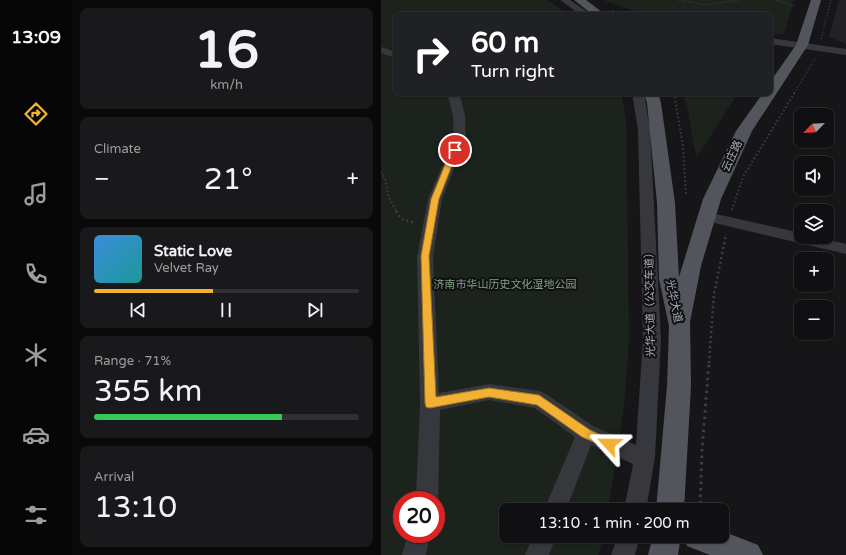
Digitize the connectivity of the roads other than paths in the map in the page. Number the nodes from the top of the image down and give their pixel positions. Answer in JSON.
{"nodes":[{"id":1,"x":564,"y":0,"type":"edge"},
{"id":2,"x":579,"y":0,"type":"edge"},
{"id":3,"x":816,"y":0,"type":"edge"},
{"id":4,"x":582,"y":12,"type":"edge"},
{"id":5,"x":596,"y":12,"type":"edge"},
{"id":6,"x":773,"y":41,"type":"edge"},
{"id":7,"x":802,"y":45,"type":"junction"},
{"id":8,"x":381,"y":50,"type":"edge"},
{"id":9,"x":846,"y":52,"type":"edge"},
{"id":10,"x":393,"y":54,"type":"edge"},
{"id":11,"x":773,"y":88,"type":"edge"},
{"id":12,"x":454,"y":96,"type":"edge"},
{"id":13,"x":639,"y":96,"type":"edge"},
{"id":14,"x":652,"y":96,"type":"edge"},
{"id":15,"x":768,"y":96,"type":"edge"},
{"id":16,"x":707,"y":217,"type":"junction"},
{"id":17,"x":846,"y":249,"type":"edge"},
{"id":18,"x":680,"y":326,"type":"junction"},
{"id":19,"x":430,"y":403,"type":"junction"},
{"id":20,"x":586,"y":433,"type":"junction"},
{"id":21,"x":645,"y":456,"type":"junction"},
{"id":22,"x":427,"y":491,"type":"edge"},
{"id":23,"x":558,"y":503,"type":"edge"},
{"id":24,"x":636,"y":503,"type":"edge"},
{"id":25,"x":671,"y":503,"type":"edge"},
{"id":26,"x":417,"y":543,"type":"edge"},
{"id":27,"x":542,"y":543,"type":"edge"},
{"id":28,"x":627,"y":543,"type":"edge"},
{"id":29,"x":666,"y":543,"type":"edge"},
{"id":30,"x":716,"y":543,"type":"edge"},
{"id":31,"x":414,"y":555,"type":"edge"},
{"id":32,"x":537,"y":555,"type":"edge"},
{"id":33,"x":623,"y":555,"type":"edge"},
{"id":34,"x":663,"y":555,"type":"edge"},
{"id":35,"x":748,"y":555,"type":"edge"}],
"edges":[{"from":1,"to":4,"type":"street"},
{"from":2,"to":5,"type":"main road"},
{"from":3,"to":7,"type":"main road","name":"云庄路"},
{"from":6,"to":7,"type":"street"},
{"from":7,"to":9,"type":"street"},
{"from":7,"to":11,"type":"main road","name":"云庄路"},
{"from":8,"to":10,"type":"street"},
{"from":12,"to":19,"type":"street"},
{"from":13,"to":21,"type":"street","name":"光华大道（公交车道）"},
{"from":14,"to":18,"type":"main road","name":"光华大道"},
{"from":15,"to":16,"type":"main road","name":"云庄路"},
{"from":16,"to":17,"type":"street"},
{"from":16,"to":18,"type":"main road","name":"云庄路"},
{"from":18,"to":25,"type":"main road","name":"光华大道"},
{"from":19,"to":20,"type":"street"},
{"from":19,"to":22,"type":"street"},
{"from":20,"to":21,"type":"street"},
{"from":20,"to":23,"type":"street"},
{"from":21,"to":24,"type":"street","name":"光华大道（公交车道）"},
{"from":26,"to":31,"type":"street"},
{"from":27,"to":32,"type":"street"},
{"from":28,"to":33,"type":"street"},
{"from":29,"to":34,"type":"main road"},
{"from":30,"to":35,"type":"main road"}]}
